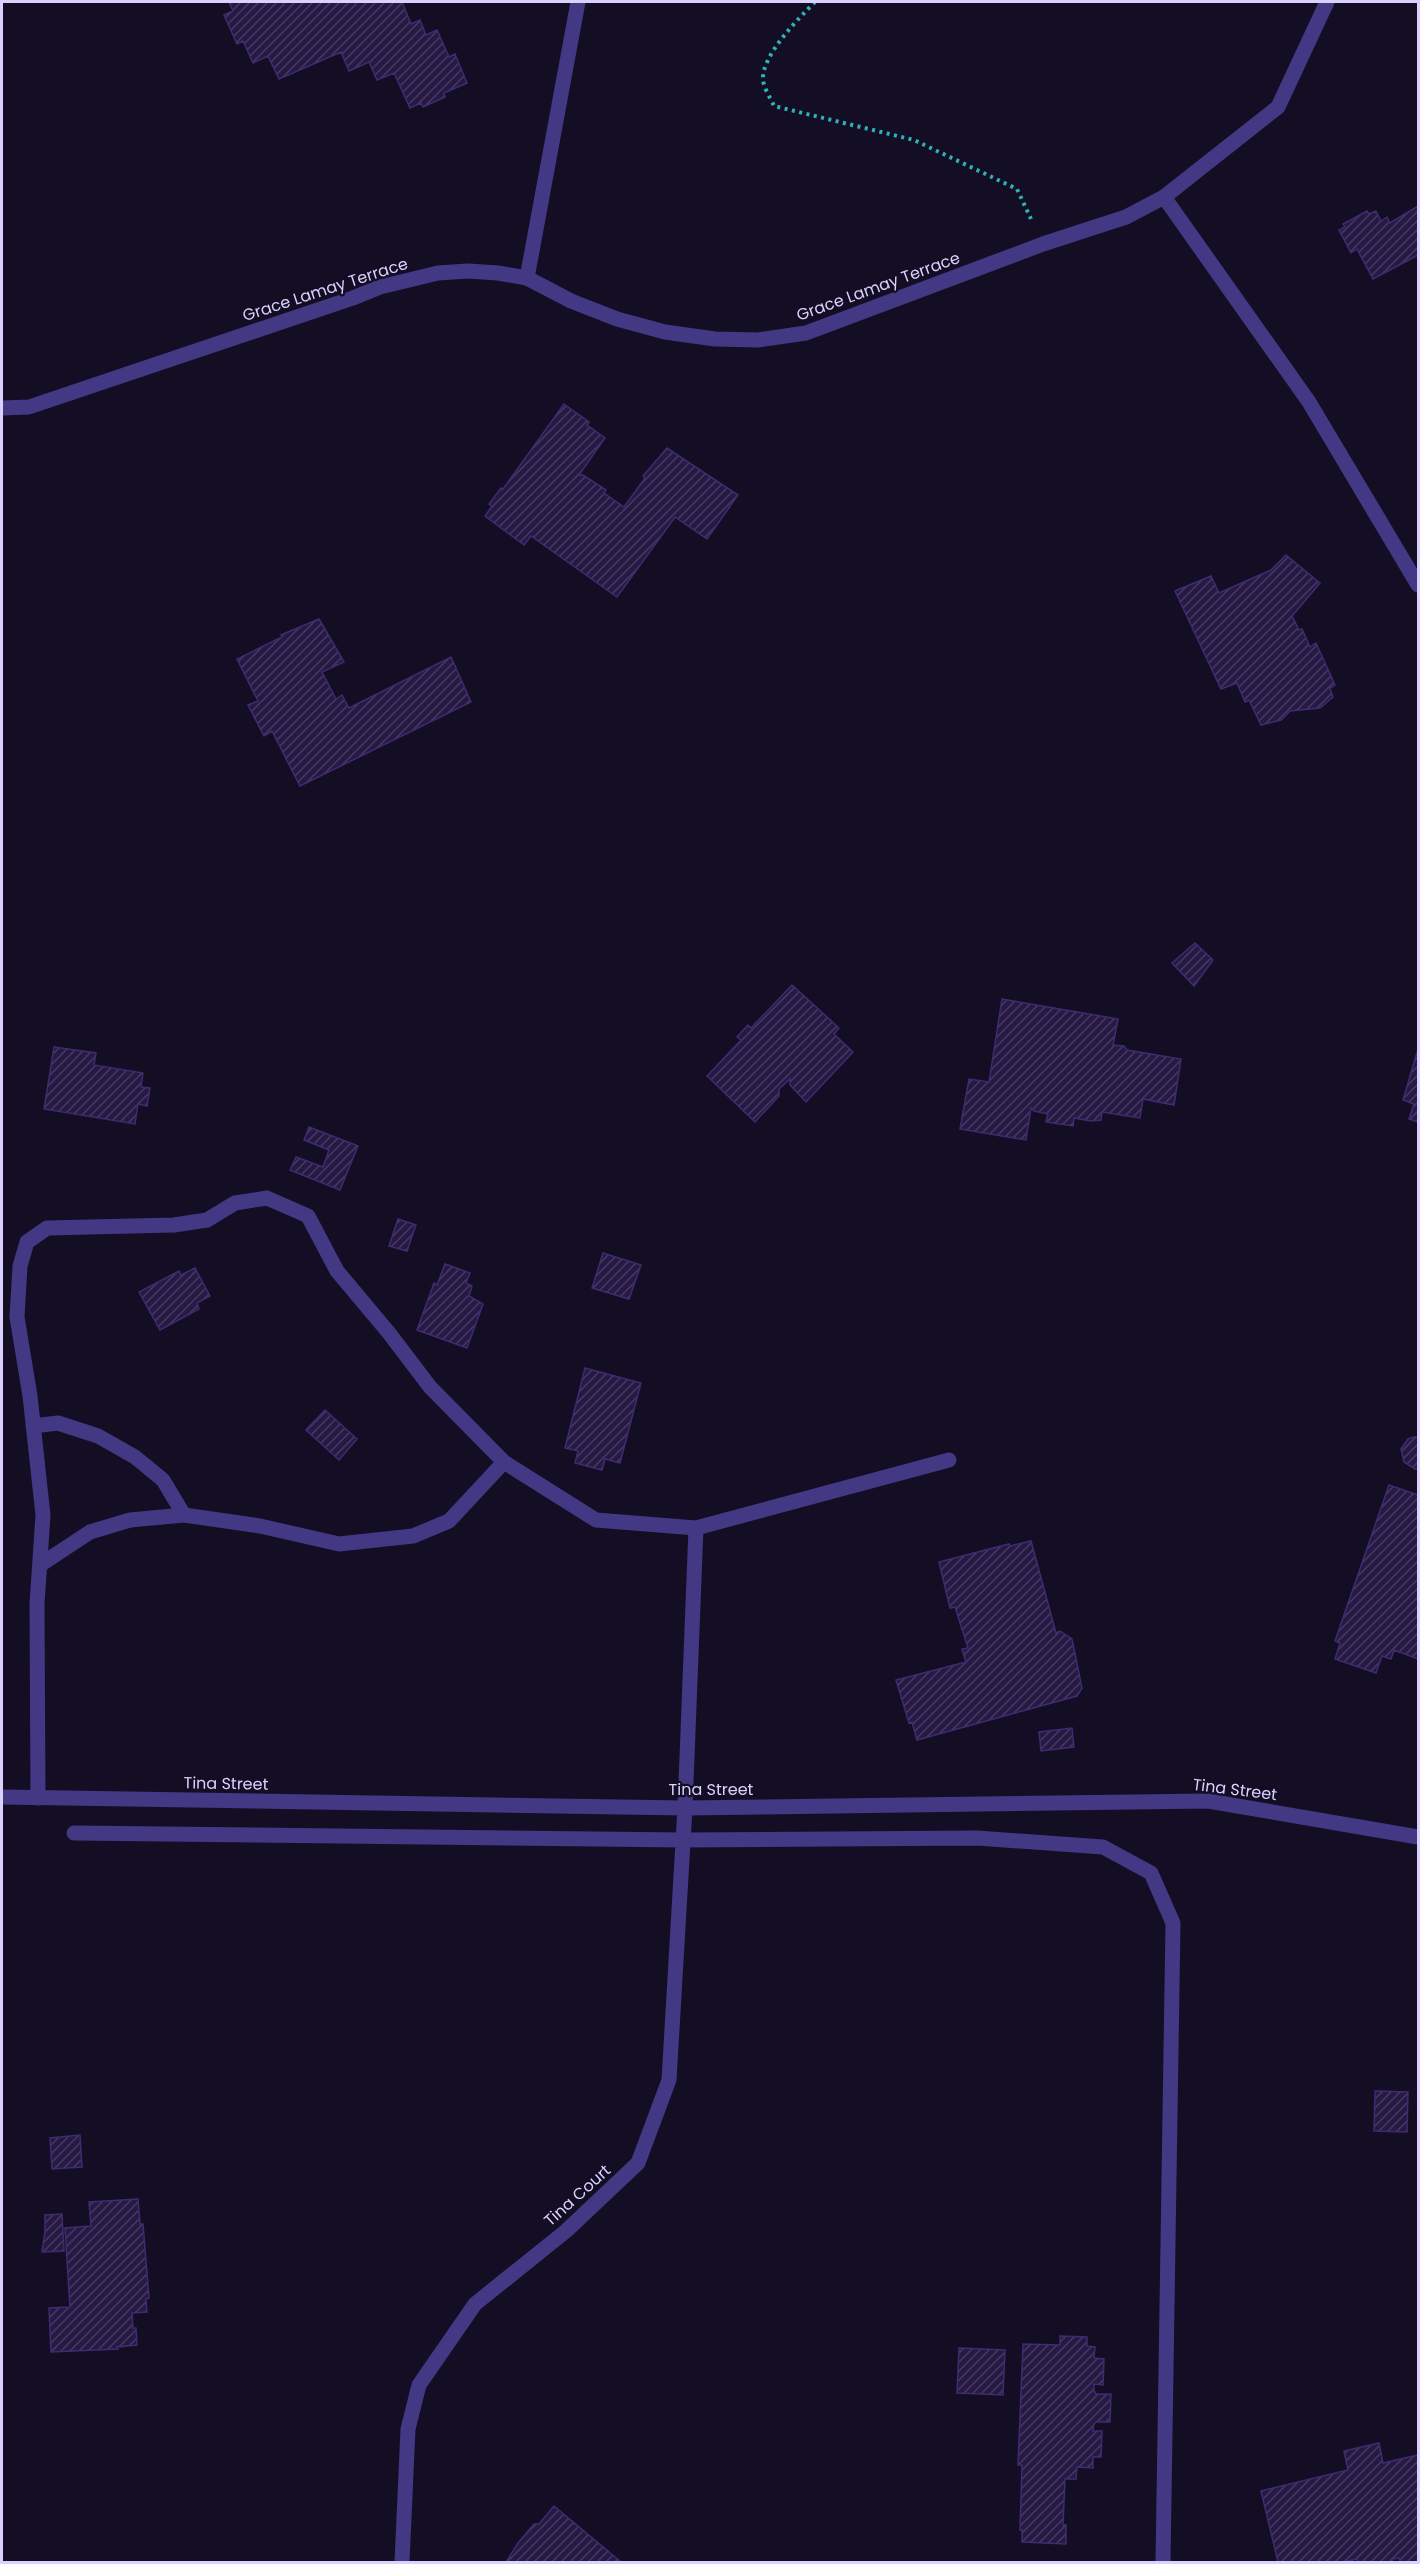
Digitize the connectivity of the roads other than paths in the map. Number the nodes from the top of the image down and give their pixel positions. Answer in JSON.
{"nodes":[{"id":1,"x":578,"y":2,"type":"edge"},
{"id":2,"x":1328,"y":2,"type":"edge"},
{"id":3,"x":1164,"y":197,"type":"junction"},
{"id":4,"x":527,"y":278,"type":"junction"},
{"id":5,"x":2,"y":408,"type":"edge"},
{"id":6,"x":1419,"y":585,"type":"edge"},
{"id":7,"x":33,"y":1426,"type":"junction"},
{"id":8,"x":949,"y":1460,"type":"dead end"},
{"id":9,"x":504,"y":1462,"type":"junction"},
{"id":10,"x":184,"y":1515,"type":"junction"},
{"id":11,"x":696,"y":1528,"type":"junction"},
{"id":12,"x":40,"y":1564,"type":"junction"},
{"id":13,"x":2,"y":1797,"type":"edge"},
{"id":14,"x":38,"y":1798,"type":"junction"},
{"id":15,"x":685,"y":1808,"type":"junction"},
{"id":16,"x":74,"y":1833,"type":"dead end"},
{"id":17,"x":1419,"y":1837,"type":"edge"},
{"id":18,"x":683,"y":1840,"type":"junction"},
{"id":19,"x":402,"y":2562,"type":"edge"},
{"id":20,"x":1163,"y":2562,"type":"edge"}],
"edges":[{"from":1,"to":4,"type":"street"},
{"from":2,"to":3,"type":"street","name":"Grace Lamay Terrace"},
{"from":3,"to":4,"type":"street","name":"Grace Lamay Terrace"},
{"from":3,"to":6,"type":"street"},
{"from":4,"to":5,"type":"street","name":"Grace Lamay Terrace"},
{"from":7,"to":9,"type":"street"},
{"from":7,"to":10,"type":"street"},
{"from":7,"to":12,"type":"street"},
{"from":8,"to":11,"type":"street"},
{"from":9,"to":10,"type":"street"},
{"from":9,"to":11,"type":"street"},
{"from":10,"to":12,"type":"street"},
{"from":11,"to":15,"type":"street","name":"Tina Court"},
{"from":12,"to":14,"type":"street"},
{"from":13,"to":14,"type":"street","name":"Tina Street"},
{"from":14,"to":15,"type":"street","name":"Tina Street"},
{"from":15,"to":17,"type":"street","name":"Tina Street"},
{"from":15,"to":18,"type":"street","name":"Tina Court"},
{"from":16,"to":18,"type":"street"},
{"from":18,"to":19,"type":"street","name":"Tina Court"},
{"from":18,"to":20,"type":"street"}]}
